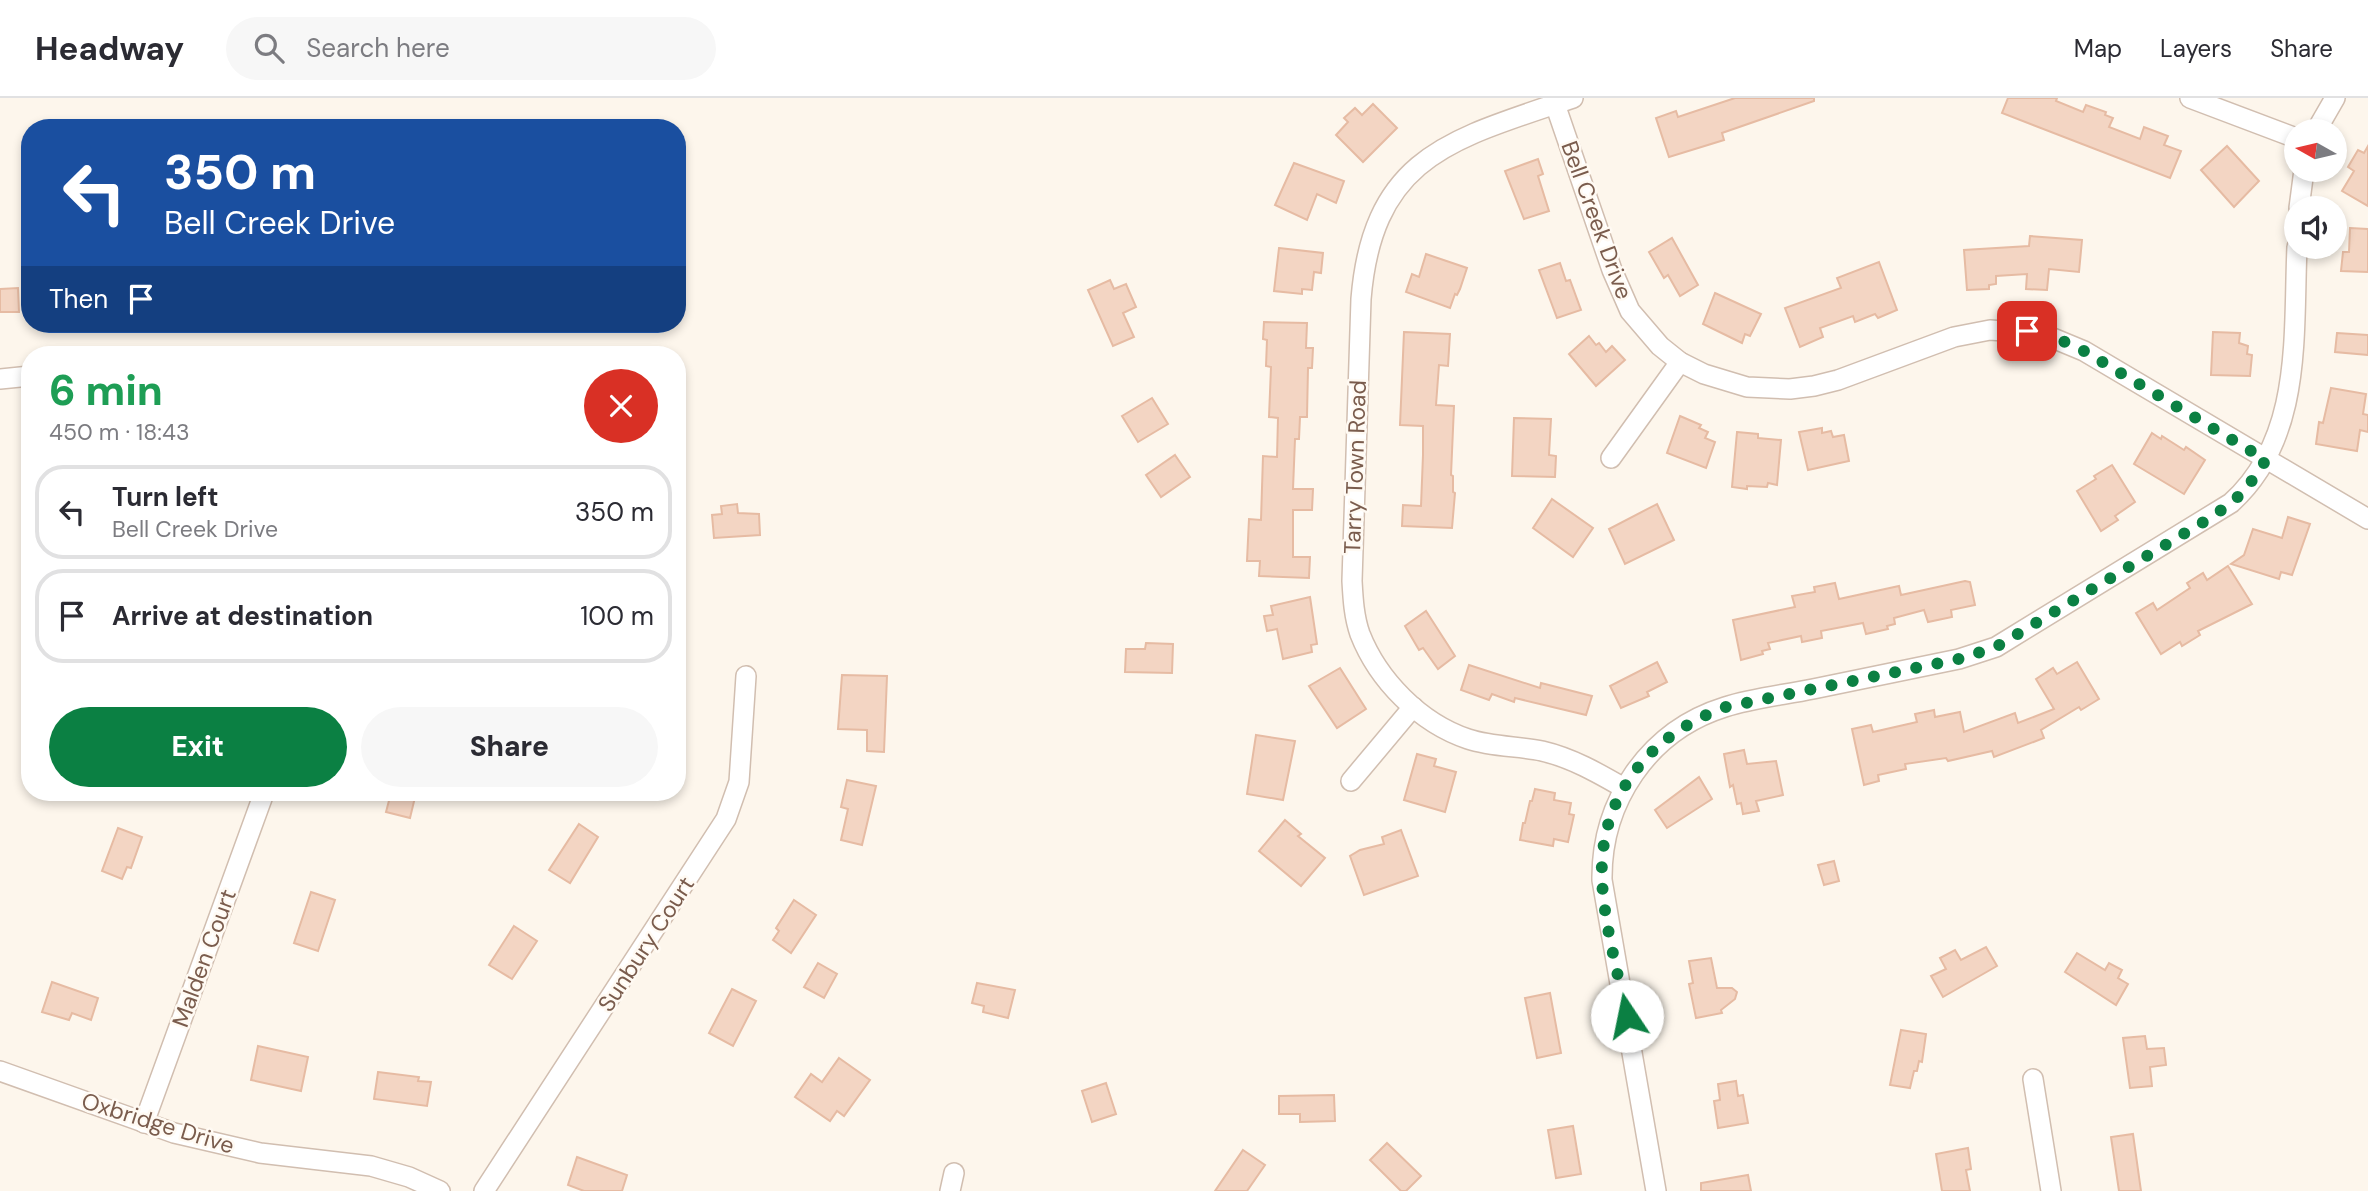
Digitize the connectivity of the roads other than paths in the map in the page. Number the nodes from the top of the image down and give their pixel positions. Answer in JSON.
{"nodes":[{"id":1,"x":2190,"y":98,"type":"edge"},
{"id":2,"x":2335,"y":98,"type":"edge"},
{"id":3,"x":1564,"y":101,"type":"edge"},
{"id":4,"x":2323,"y":119,"type":"edge"},
{"id":5,"x":2284,"y":133,"type":"edge"},
{"id":6,"x":2296,"y":259,"type":"edge"},
{"id":7,"x":1680,"y":362,"type":"junction"},
{"id":8,"x":21,"y":377,"type":"edge"},
{"id":9,"x":0,"y":379,"type":"edge"},
{"id":10,"x":1611,"y":458,"type":"dead end"},
{"id":11,"x":2266,"y":460,"type":"junction"},
{"id":12,"x":2368,"y":519,"type":"edge"},
{"id":13,"x":746,"y":676,"type":"dead end"},
{"id":14,"x":1413,"y":707,"type":"junction"},
{"id":15,"x":1351,"y":782,"type":"dead end"},
{"id":16,"x":1624,"y":788,"type":"junction"},
{"id":17,"x":261,"y":801,"type":"edge"},
{"id":18,"x":0,"y":1071,"type":"edge"},
{"id":19,"x":2034,"y":1079,"type":"dead end"},
{"id":20,"x":144,"y":1123,"type":"junction"},
{"id":21,"x":440,"y":1191,"type":"edge"},
{"id":22,"x":484,"y":1191,"type":"edge"},
{"id":23,"x":1656,"y":1191,"type":"edge"},
{"id":24,"x":2051,"y":1191,"type":"edge"}],
"edges":[{"from":1,"to":5,"type":"street"},
{"from":2,"to":4,"type":"street"},
{"from":3,"to":7,"type":"street","name":"Bell Creek Drive"},
{"from":3,"to":14,"type":"street","name":"Tarry Town Road"},
{"from":6,"to":11,"type":"street"},
{"from":7,"to":10,"type":"street"},
{"from":7,"to":11,"type":"street","name":"Bell Creek Drive"},
{"from":8,"to":9,"type":"street"},
{"from":11,"to":12,"type":"street","name":"Bell Creek Drive"},
{"from":11,"to":16,"type":"street"},
{"from":13,"to":22,"type":"street","name":"Sunbury Court"},
{"from":14,"to":15,"type":"street"},
{"from":14,"to":16,"type":"street","name":"Tarry Town Road"},
{"from":16,"to":23,"type":"street"},
{"from":17,"to":20,"type":"street","name":"Malden Court"},
{"from":18,"to":20,"type":"street","name":"Oxbridge Drive"},
{"from":19,"to":24,"type":"street"},
{"from":20,"to":21,"type":"street","name":"Oxbridge Drive"}]}
